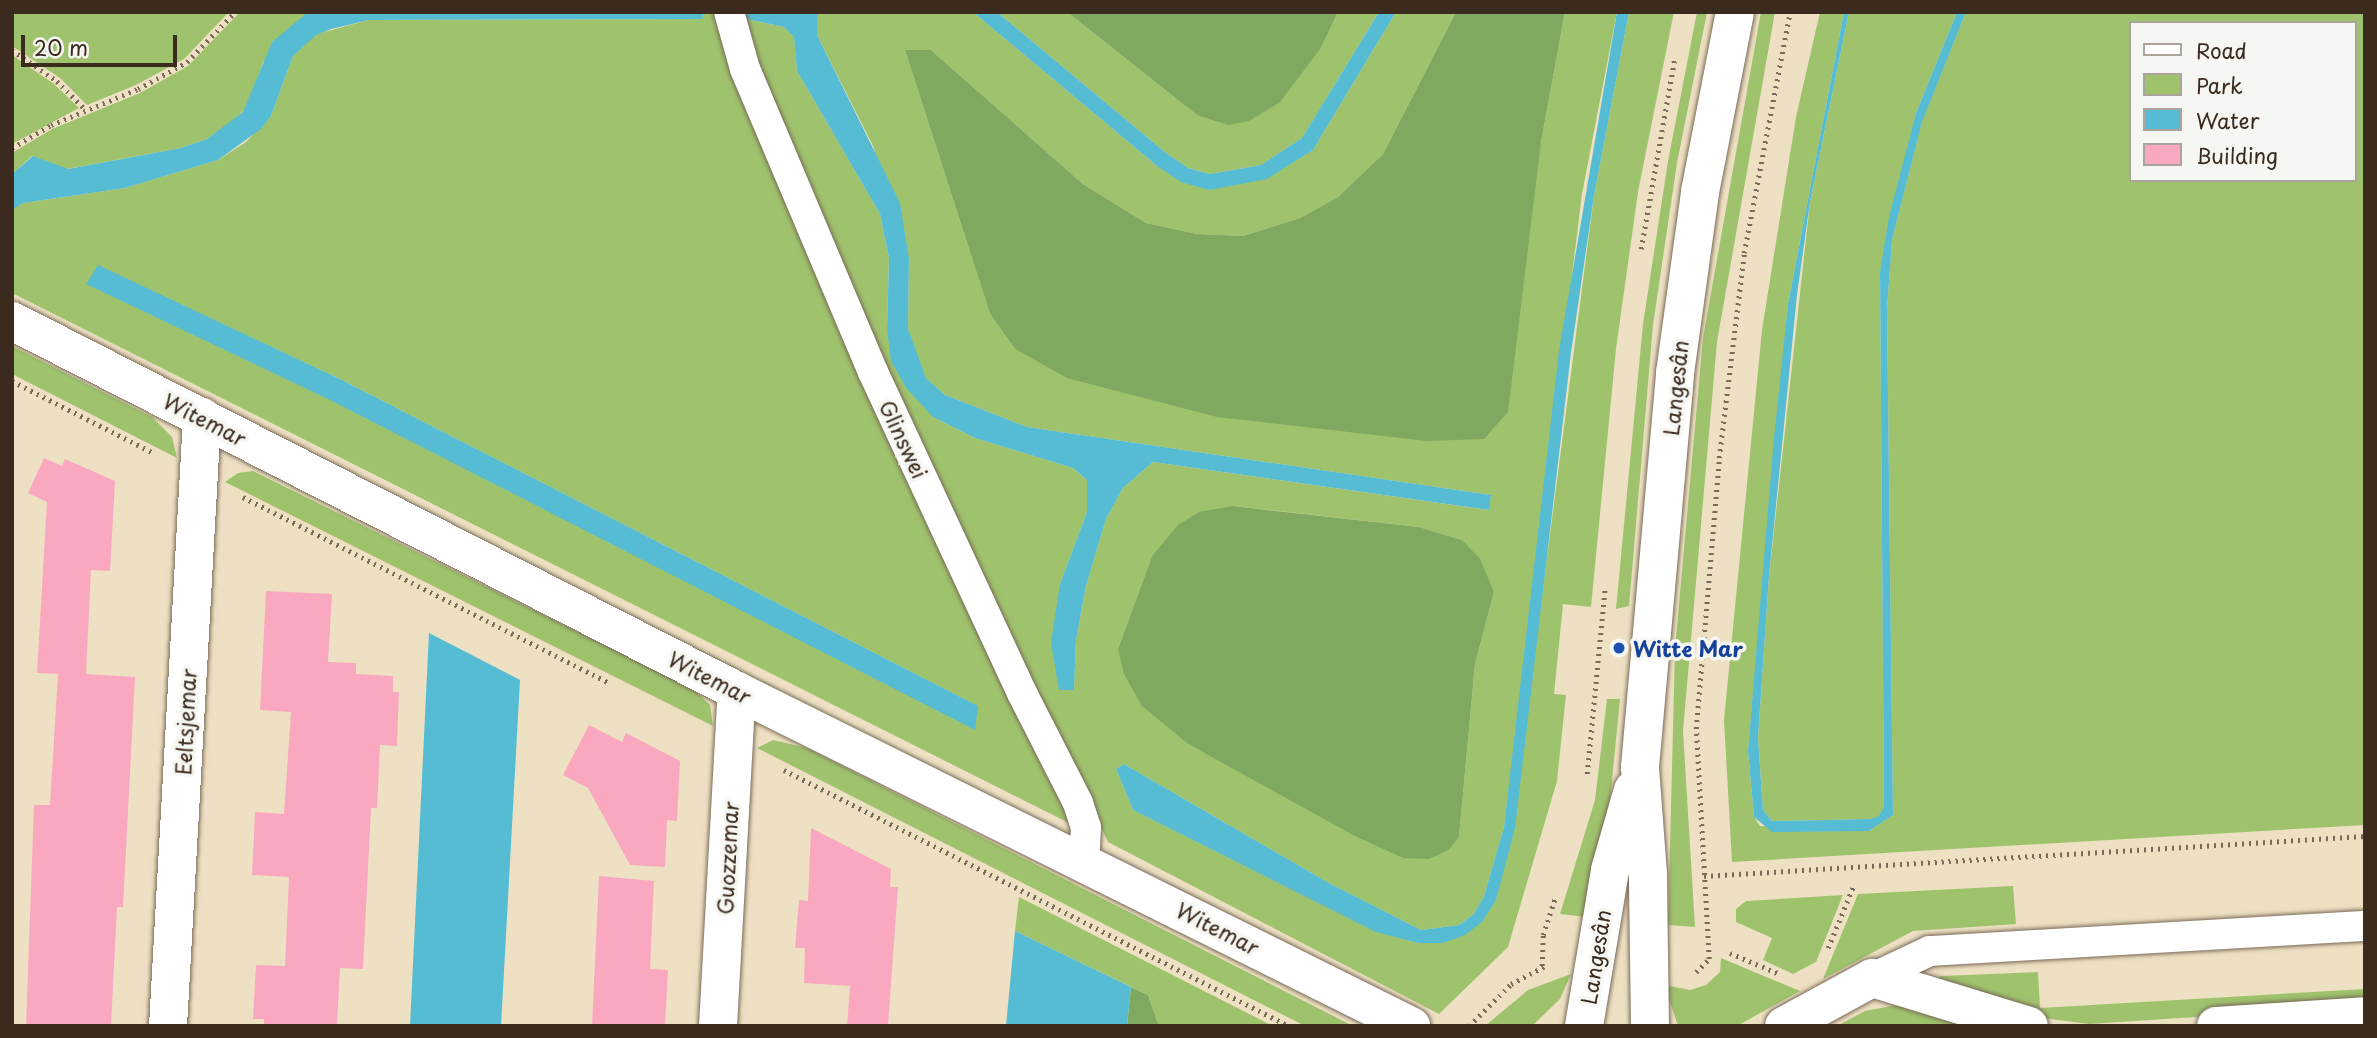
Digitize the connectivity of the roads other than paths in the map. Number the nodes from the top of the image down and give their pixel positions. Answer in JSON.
{"nodes":[{"id":1,"x":729,"y":12,"type":"edge"},
{"id":2,"x":1735,"y":12,"type":"edge"},
{"id":3,"x":12,"y":321,"type":"edge"},
{"id":4,"x":202,"y":417,"type":"junction"},
{"id":5,"x":737,"y":691,"type":"junction"},
{"id":6,"x":1640,"y":767,"type":"junction"},
{"id":7,"x":1084,"y":861,"type":"junction"},
{"id":8,"x":2365,"y":926,"type":"edge"},
{"id":9,"x":1872,"y":978,"type":"junction"},
{"id":10,"x":2365,"y":1016,"type":"edge"},
{"id":11,"x":168,"y":1026,"type":"edge"},
{"id":12,"x":718,"y":1026,"type":"edge"},
{"id":13,"x":1411,"y":1026,"type":"edge"},
{"id":14,"x":1584,"y":1026,"type":"edge"},
{"id":15,"x":1650,"y":1026,"type":"edge"},
{"id":16,"x":1784,"y":1026,"type":"edge"},
{"id":17,"x":2029,"y":1026,"type":"edge"},
{"id":18,"x":2216,"y":1026,"type":"edge"}],
"edges":[{"from":1,"to":7,"type":"lane","name":"Glinswei"},
{"from":2,"to":6,"type":"street","name":"Langesân"},
{"from":3,"to":4,"type":"street","name":"Witemar"},
{"from":4,"to":5,"type":"street","name":"Witemar"},
{"from":4,"to":11,"type":"street","name":"Eeltsjemar"},
{"from":5,"to":7,"type":"street","name":"Witemar"},
{"from":5,"to":12,"type":"street","name":"Guozzemar"},
{"from":6,"to":14,"type":"street","name":"Langesân"},
{"from":6,"to":15,"type":"street","name":"Langesân"},
{"from":7,"to":13,"type":"street","name":"Witemar"},
{"from":8,"to":9,"type":"lane"},
{"from":9,"to":16,"type":"street"},
{"from":9,"to":17,"type":"street"},
{"from":10,"to":18,"type":"street"}]}
